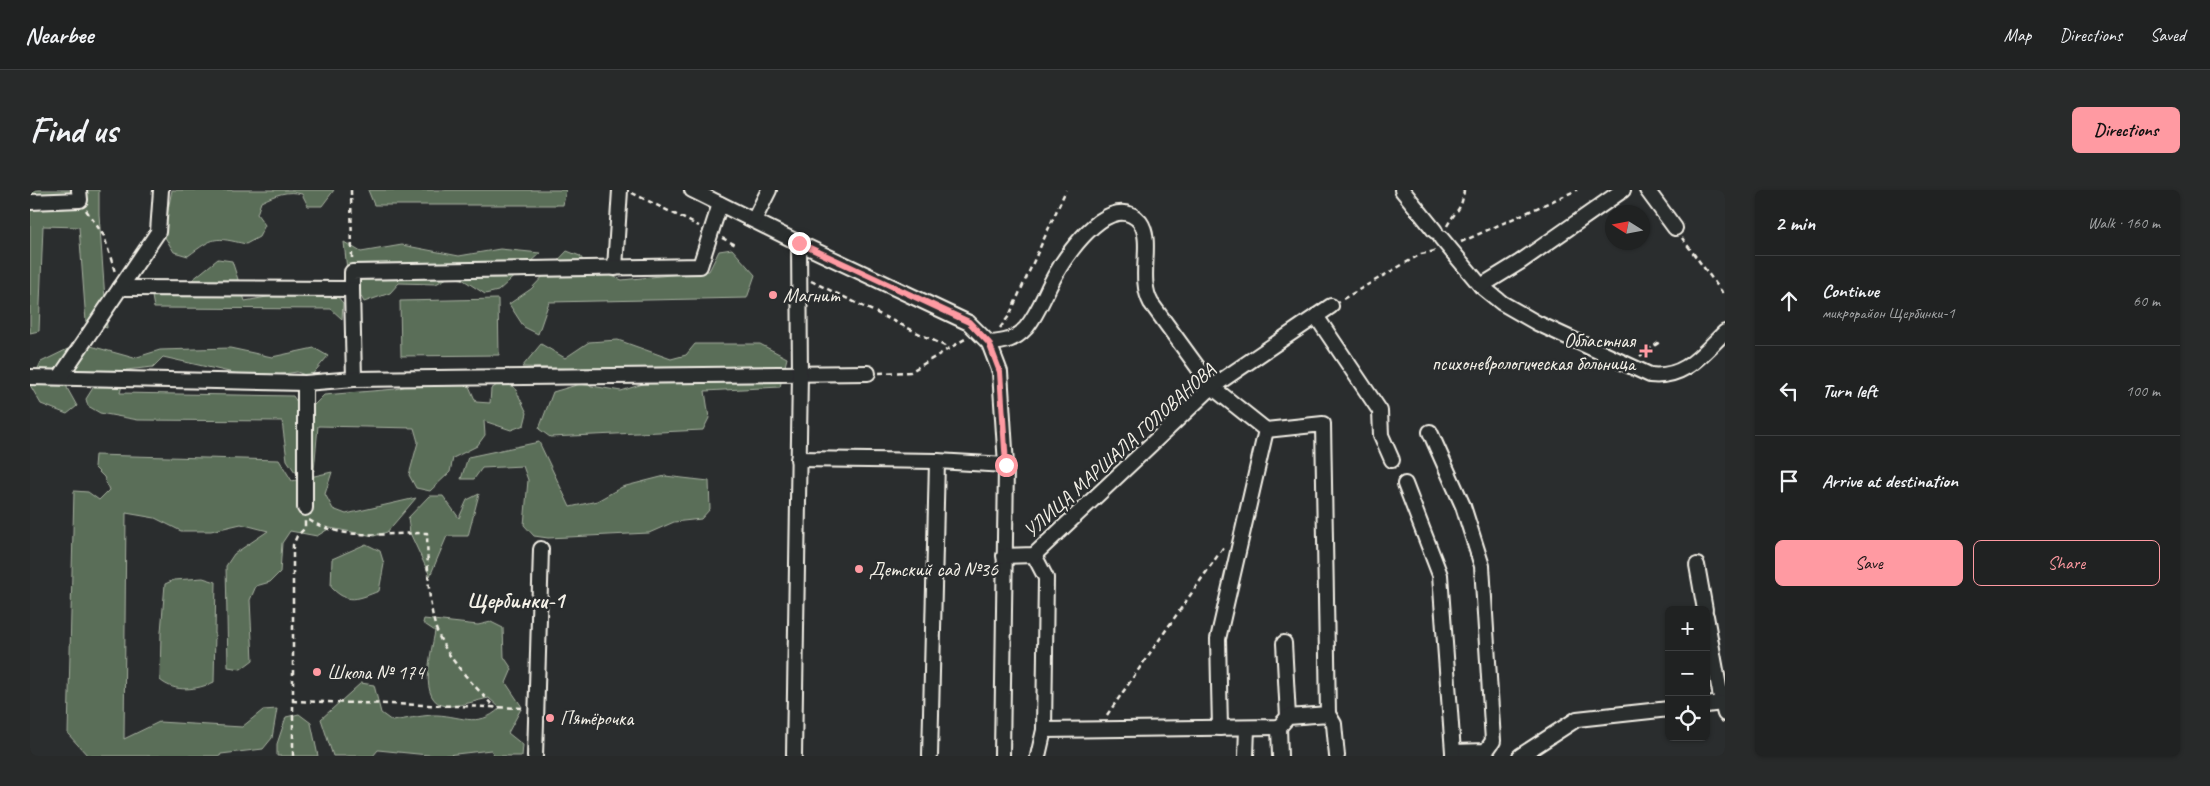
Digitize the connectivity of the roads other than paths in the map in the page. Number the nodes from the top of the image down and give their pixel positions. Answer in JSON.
{"nodes":[{"id":1,"x":161,"y":190,"type":"edge"},
{"id":2,"x":620,"y":190,"type":"edge"},
{"id":3,"x":692,"y":190,"type":"edge"},
{"id":4,"x":769,"y":190,"type":"edge"},
{"id":5,"x":1402,"y":190,"type":"edge"},
{"id":6,"x":1624,"y":190,"type":"edge"},
{"id":7,"x":1647,"y":190,"type":"edge"},
{"id":8,"x":80,"y":195,"type":"edge"},
{"id":9,"x":30,"y":202,"type":"edge"},
{"id":10,"x":720,"y":204,"type":"junction"},
{"id":11,"x":754,"y":220,"type":"junction"},
{"id":12,"x":1675,"y":228,"type":"road end"},
{"id":13,"x":799,"y":243,"type":"junction"},
{"id":14,"x":615,"y":268,"type":"junction"},
{"id":15,"x":1481,"y":286,"type":"junction"},
{"id":16,"x":120,"y":288,"type":"junction"},
{"id":17,"x":352,"y":289,"type":"junction"},
{"id":18,"x":1331,"y":306,"type":"dead end"},
{"id":19,"x":1316,"y":316,"type":"junction"},
{"id":20,"x":1725,"y":332,"type":"edge"},
{"id":21,"x":989,"y":343,"type":"junction"},
{"id":22,"x":868,"y":373,"type":"road end"},
{"id":23,"x":800,"y":374,"type":"junction"},
{"id":24,"x":30,"y":377,"type":"edge"},
{"id":25,"x":60,"y":377,"type":"junction"},
{"id":26,"x":354,"y":379,"type":"junction"},
{"id":27,"x":305,"y":383,"type":"junction"},
{"id":28,"x":1212,"y":388,"type":"junction"},
{"id":29,"x":1266,"y":430,"type":"junction"},
{"id":30,"x":1430,"y":432,"type":"dead end"},
{"id":31,"x":798,"y":459,"type":"junction"},
{"id":32,"x":1392,"y":460,"type":"dead end"},
{"id":33,"x":937,"y":461,"type":"junction"},
{"id":34,"x":1006,"y":465,"type":"junction"},
{"id":35,"x":1405,"y":484,"type":"dead end"},
{"id":36,"x":305,"y":508,"type":"dead end"},
{"id":37,"x":541,"y":550,"type":"dead end"},
{"id":38,"x":1034,"y":555,"type":"junction"},
{"id":39,"x":1004,"y":556,"type":"junction"},
{"id":40,"x":1697,"y":565,"type":"dead end"},
{"id":41,"x":1704,"y":606,"type":"edge"},
{"id":42,"x":1710,"y":636,"type":"edge"},
{"id":43,"x":1284,"y":643,"type":"dead end"},
{"id":44,"x":1710,"y":705,"type":"edge"},
{"id":45,"x":1724,"y":707,"type":"edge"},
{"id":46,"x":1665,"y":709,"type":"edge"},
{"id":47,"x":1328,"y":714,"type":"junction"},
{"id":48,"x":1284,"y":722,"type":"junction"},
{"id":49,"x":1220,"y":728,"type":"junction"},
{"id":50,"x":1247,"y":728,"type":"junction"},
{"id":51,"x":1044,"y":730,"type":"junction"},
{"id":52,"x":1453,"y":754,"type":"edge"},
{"id":53,"x":535,"y":756,"type":"edge"},
{"id":54,"x":794,"y":756,"type":"edge"},
{"id":55,"x":930,"y":756,"type":"edge"},
{"id":56,"x":1002,"y":756,"type":"edge"},
{"id":57,"x":1038,"y":756,"type":"edge"},
{"id":58,"x":1246,"y":756,"type":"edge"},
{"id":59,"x":1280,"y":756,"type":"edge"},
{"id":60,"x":1337,"y":756,"type":"edge"},
{"id":61,"x":1520,"y":756,"type":"edge"}],
"edges":[{"from":1,"to":16,"type":"street"},
{"from":2,"to":14,"type":"street"},
{"from":3,"to":10,"type":"street"},
{"from":4,"to":11,"type":"street"},
{"from":5,"to":15,"type":"street"},
{"from":6,"to":15,"type":"street"},
{"from":7,"to":12,"type":"street"},
{"from":8,"to":9,"type":"street"},
{"from":10,"to":11,"type":"street"},
{"from":10,"to":14,"type":"street"},
{"from":11,"to":13,"type":"street"},
{"from":13,"to":21,"type":"street"},
{"from":13,"to":23,"type":"street"},
{"from":14,"to":17,"type":"street"},
{"from":15,"to":20,"type":"street"},
{"from":16,"to":17,"type":"street"},
{"from":16,"to":25,"type":"street"},
{"from":17,"to":26,"type":"street"},
{"from":18,"to":19,"type":"street","name":"УЛИЦА МАРШАЛА ГОЛОВАНОВА"},
{"from":19,"to":28,"type":"street","name":"УЛИЦА МАРШАЛА ГОЛОВАНОВА"},
{"from":19,"to":32,"type":"street"},
{"from":21,"to":28,"type":"street"},
{"from":21,"to":34,"type":"street"},
{"from":22,"to":23,"type":"street"},
{"from":23,"to":26,"type":"street"},
{"from":23,"to":31,"type":"street"},
{"from":24,"to":25,"type":"street"},
{"from":25,"to":27,"type":"street"},
{"from":26,"to":27,"type":"street"},
{"from":27,"to":36,"type":"street"},
{"from":28,"to":29,"type":"street"},
{"from":28,"to":38,"type":"street","name":"УЛИЦА МАРШАЛА ГОЛОВАНОВА"},
{"from":29,"to":47,"type":"street"},
{"from":29,"to":49,"type":"street"},
{"from":30,"to":52,"type":"street"},
{"from":31,"to":33,"type":"street"},
{"from":31,"to":54,"type":"street"},
{"from":33,"to":34,"type":"street"},
{"from":33,"to":55,"type":"street"},
{"from":34,"to":39,"type":"street"},
{"from":35,"to":52,"type":"street"},
{"from":37,"to":53,"type":"street"},
{"from":38,"to":39,"type":"street","name":"УЛИЦА МАРШАЛА ГОЛОВАНОВА"},
{"from":38,"to":51,"type":"street"},
{"from":39,"to":56,"type":"street"},
{"from":40,"to":41,"type":"street"},
{"from":42,"to":45,"type":"street"},
{"from":43,"to":48,"type":"street"},
{"from":44,"to":45,"type":"street"},
{"from":46,"to":61,"type":"street"},
{"from":47,"to":48,"type":"street"},
{"from":47,"to":60,"type":"street"},
{"from":48,"to":50,"type":"street"},
{"from":48,"to":59,"type":"street"},
{"from":49,"to":50,"type":"street"},
{"from":49,"to":51,"type":"street"},
{"from":50,"to":58,"type":"street"},
{"from":51,"to":57,"type":"street"}]}
